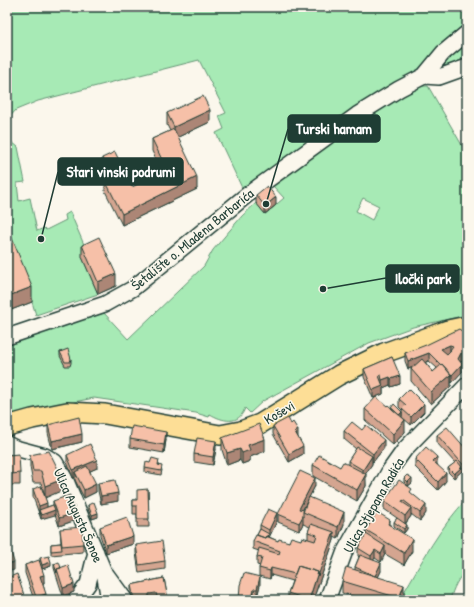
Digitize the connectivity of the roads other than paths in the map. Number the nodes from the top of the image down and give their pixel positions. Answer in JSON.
{"nodes":[{"id":1,"x":467,"y":33,"type":"edge"},
{"id":2,"x":467,"y":66,"type":"edge"},
{"id":3,"x":424,"y":76,"type":"junction"},
{"id":4,"x":467,"y":326,"type":"edge"},
{"id":5,"x":7,"y":337,"type":"edge"},
{"id":6,"x":467,"y":385,"type":"edge"},
{"id":7,"x":7,"y":426,"type":"edge"},
{"id":8,"x":7,"y":444,"type":"edge"},
{"id":9,"x":96,"y":552,"type":"junction"},
{"id":10,"x":104,"y":572,"type":"junction"},
{"id":11,"x":76,"y":600,"type":"edge"},
{"id":12,"x":109,"y":600,"type":"edge"},
{"id":13,"x":125,"y":600,"type":"edge"},
{"id":14,"x":327,"y":600,"type":"edge"}],
"edges":[{"from":1,"to":3,"type":"street"},
{"from":2,"to":3,"type":"street"},
{"from":3,"to":5,"type":"street","name":"Šetalište o. Mladena Barbarića"},
{"from":4,"to":7,"type":"main road","name":"Koševi"},
{"from":6,"to":14,"type":"street","name":"Ulica Stjepana Radića"},
{"from":8,"to":9,"type":"street","name":"Ulica Augusta Šenoe"},
{"from":9,"to":10,"type":"street","name":"Ulica Augusta Šenoe"},
{"from":9,"to":11,"type":"street"},
{"from":10,"to":12,"type":"street","name":"Ulica Augusta Šenoe"},
{"from":10,"to":13,"type":"street","name":"Ulica Augusta Šenoe"}]}
